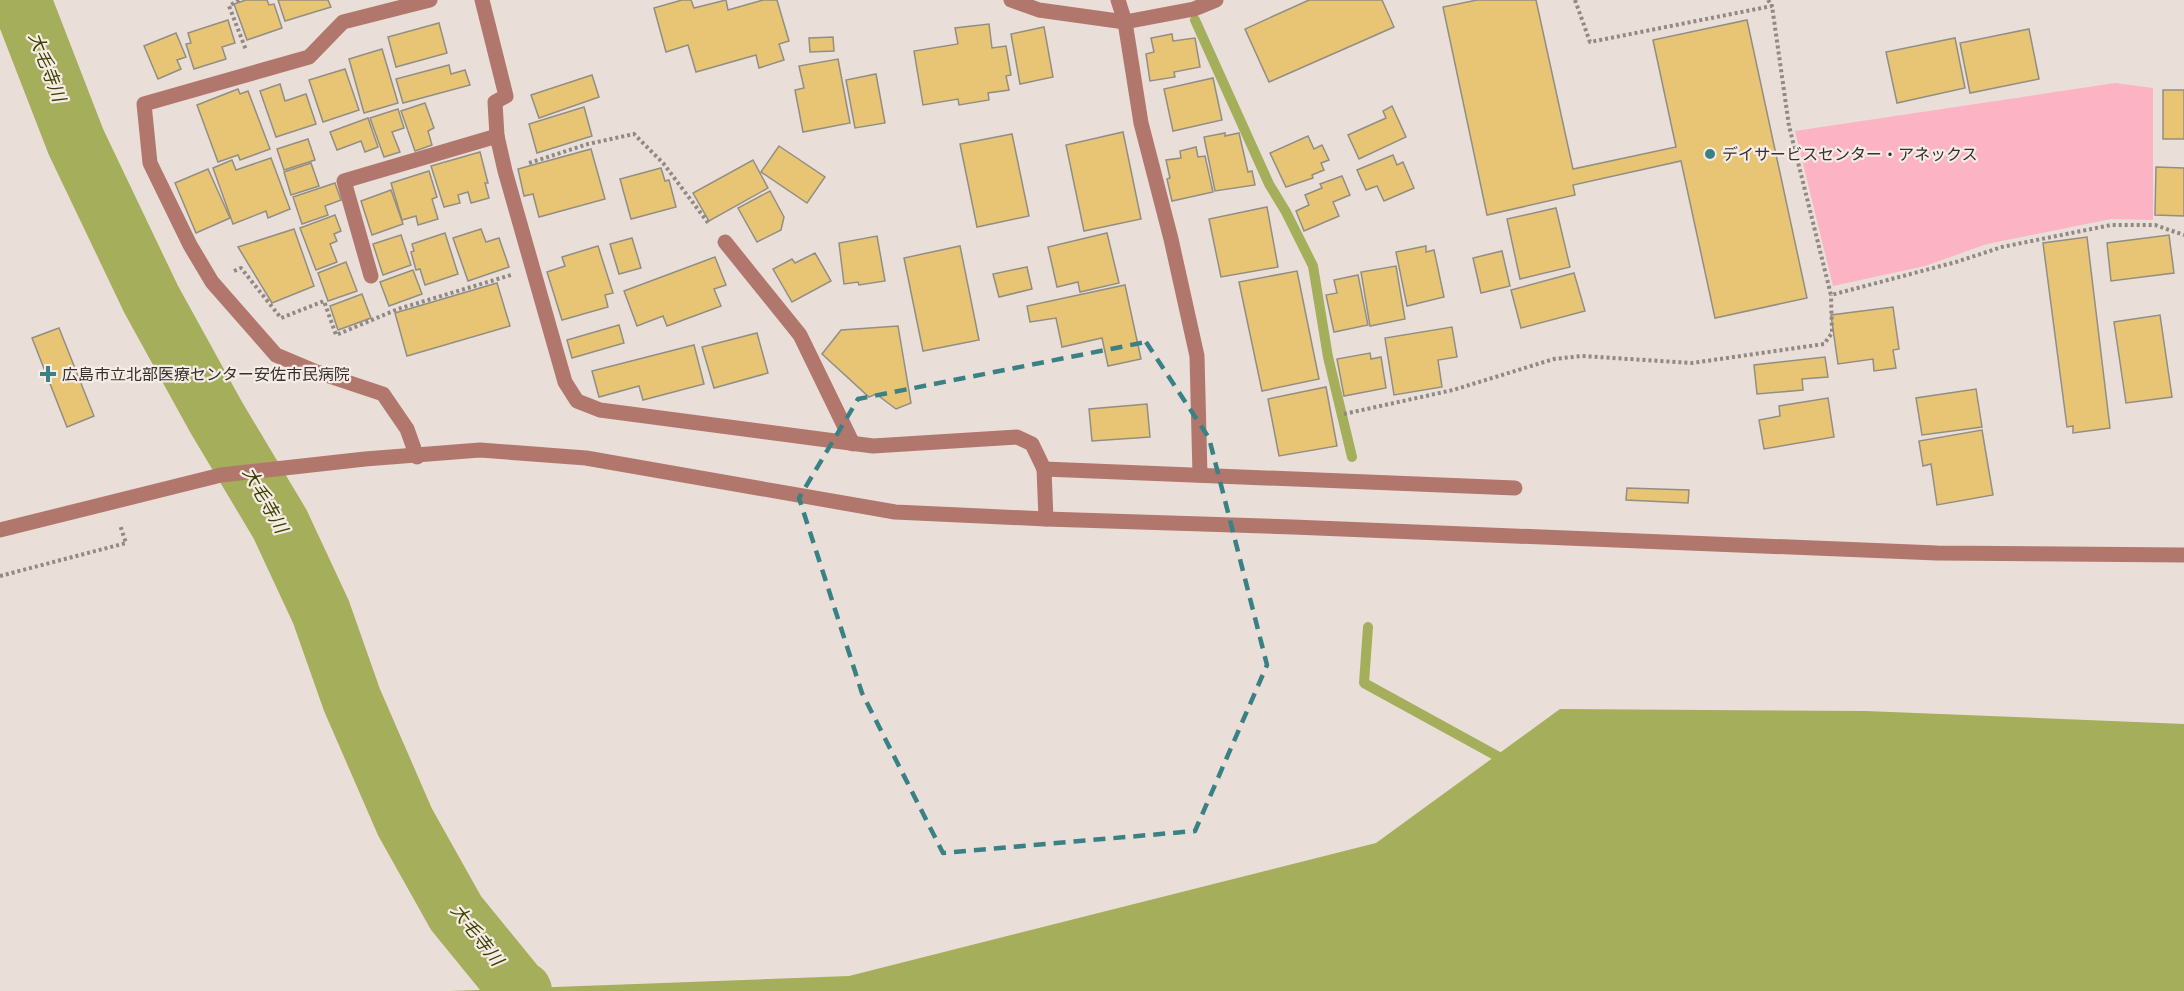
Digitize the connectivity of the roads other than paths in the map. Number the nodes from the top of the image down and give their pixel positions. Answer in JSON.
{"nodes":[{"id":1,"x":430,"y":0,"type":"edge"},
{"id":2,"x":482,"y":0,"type":"edge"},
{"id":3,"x":1011,"y":0,"type":"edge"},
{"id":4,"x":1118,"y":0,"type":"edge"},
{"id":5,"x":1216,"y":0,"type":"edge"},
{"id":6,"x":1125,"y":22,"type":"junction"},
{"id":7,"x":497,"y":136,"type":"junction"},
{"id":8,"x":725,"y":242,"type":"road end"},
{"id":9,"x":371,"y":276,"type":"dead end"},
{"id":10,"x":853,"y":444,"type":"junction"},
{"id":11,"x":417,"y":457,"type":"junction"},
{"id":12,"x":1044,"y":469,"type":"junction"},
{"id":13,"x":1200,"y":475,"type":"junction"},
{"id":14,"x":1515,"y":488,"type":"dead end"},
{"id":15,"x":1046,"y":519,"type":"junction"},
{"id":16,"x":0,"y":530,"type":"edge"},
{"id":17,"x":2184,"y":555,"type":"edge"}],
"edges":[{"from":1,"to":11,"type":"street"},
{"from":2,"to":7,"type":"street"},
{"from":3,"to":6,"type":"street"},
{"from":4,"to":6,"type":"street"},
{"from":5,"to":6,"type":"street"},
{"from":6,"to":13,"type":"street"},
{"from":7,"to":9,"type":"street"},
{"from":7,"to":10,"type":"street"},
{"from":8,"to":10,"type":"street"},
{"from":10,"to":12,"type":"street"},
{"from":11,"to":15,"type":"street"},
{"from":11,"to":16,"type":"street"},
{"from":12,"to":13,"type":"street"},
{"from":12,"to":15,"type":"street"},
{"from":13,"to":14,"type":"street"},
{"from":15,"to":17,"type":"street"}]}
